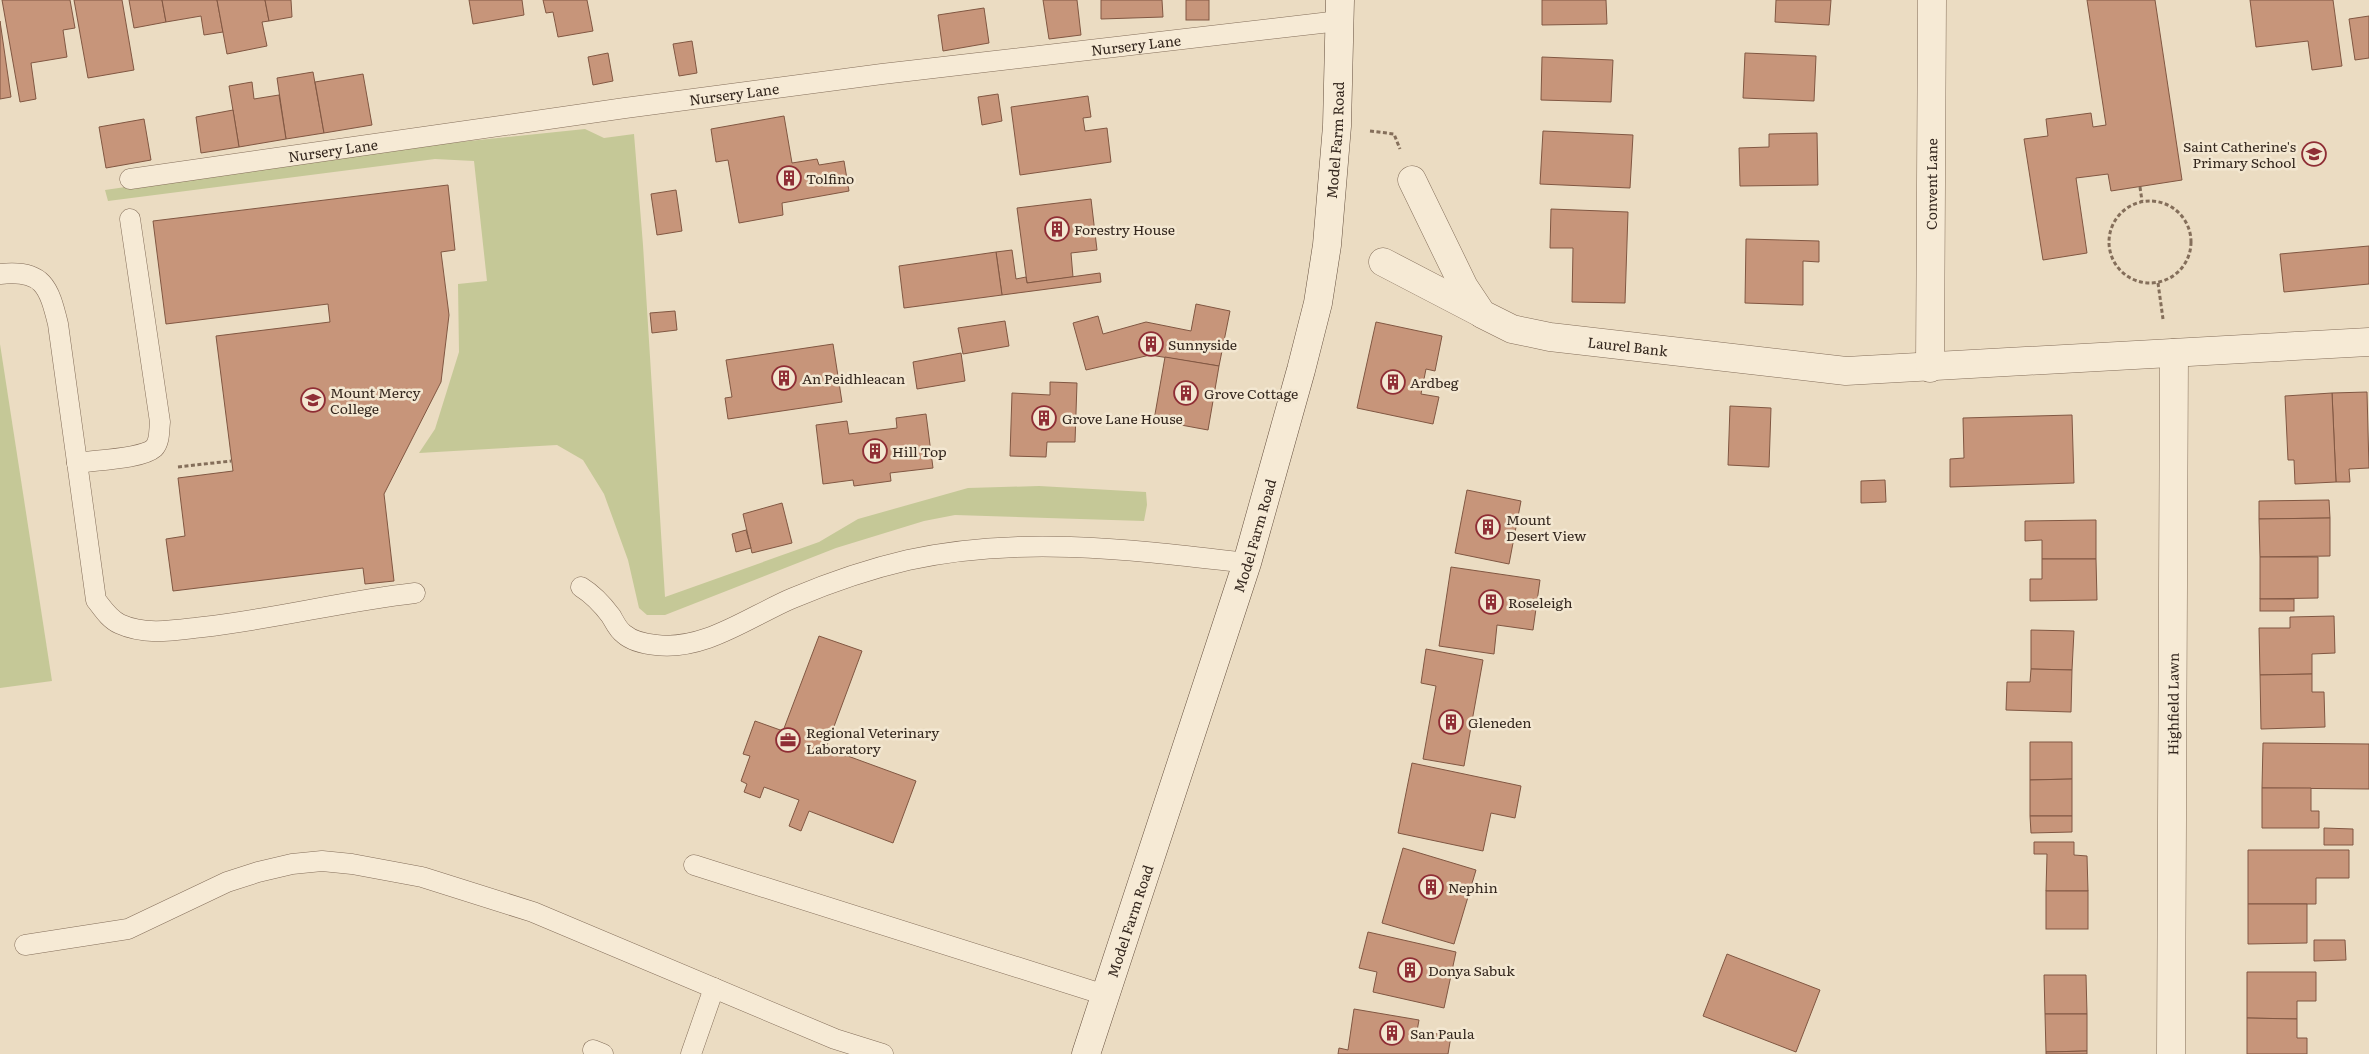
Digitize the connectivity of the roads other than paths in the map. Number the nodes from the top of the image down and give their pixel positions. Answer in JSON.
{"nodes":[{"id":1,"x":1932,"y":0,"type":"edge"},
{"id":2,"x":1340,"y":10,"type":"edge"},
{"id":3,"x":130,"y":179,"type":"dead end"},
{"id":4,"x":1412,"y":180,"type":"road end"},
{"id":5,"x":130,"y":219,"type":"dead end"},
{"id":6,"x":1383,"y":262,"type":"dead end"},
{"id":7,"x":0,"y":274,"type":"edge"},
{"id":8,"x":1482,"y":314,"type":"junction"},
{"id":9,"x":2369,"y":342,"type":"edge"},
{"id":10,"x":2174,"y":353,"type":"junction"},
{"id":11,"x":1930,"y":368,"type":"junction"},
{"id":12,"x":77,"y":463,"type":"junction"},
{"id":13,"x":1247,"y":563,"type":"junction"},
{"id":14,"x":581,"y":587,"type":"dead end"},
{"id":15,"x":415,"y":593,"type":"dead end"},
{"id":16,"x":694,"y":865,"type":"dead end"},
{"id":17,"x":25,"y":945,"type":"dead end"},
{"id":18,"x":714,"y":988,"type":"junction"},
{"id":19,"x":1105,"y":995,"type":"junction"},
{"id":20,"x":691,"y":1054,"type":"edge"},
{"id":21,"x":883,"y":1054,"type":"edge"},
{"id":22,"x":1086,"y":1054,"type":"edge"},
{"id":23,"x":2171,"y":1054,"type":"edge"}],
"edges":[{"from":1,"to":11,"type":"street","name":"Convent Lane"},
{"from":2,"to":3,"type":"lane","name":"Nursery Lane"},
{"from":2,"to":13,"type":"street","name":"Model Farm Road"},
{"from":4,"to":8,"type":"street","name":"Laurel Bank"},
{"from":5,"to":12,"type":"lane"},
{"from":6,"to":8,"type":"street"},
{"from":7,"to":12,"type":"lane"},
{"from":8,"to":11,"type":"street","name":"Laurel Bank"},
{"from":9,"to":10,"type":"street"},
{"from":10,"to":11,"type":"street"},
{"from":10,"to":23,"type":"street","name":"Highfield Lawn"},
{"from":12,"to":15,"type":"lane"},
{"from":13,"to":14,"type":"lane"},
{"from":13,"to":19,"type":"street","name":"Model Farm Road"},
{"from":16,"to":19,"type":"lane"},
{"from":17,"to":18,"type":"lane"},
{"from":18,"to":20,"type":"lane"},
{"from":18,"to":21,"type":"lane"},
{"from":19,"to":22,"type":"street","name":"Model Farm Road"}]}
